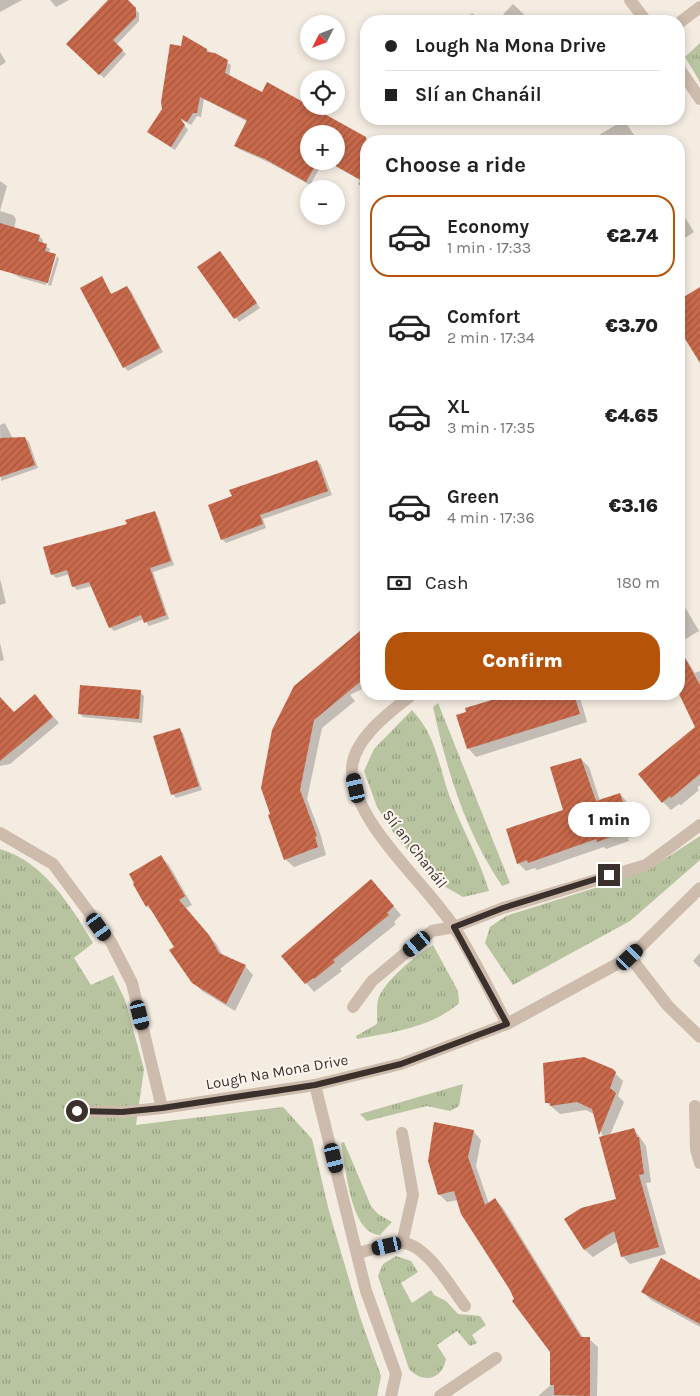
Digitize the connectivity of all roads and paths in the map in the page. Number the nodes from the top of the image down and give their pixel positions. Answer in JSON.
{"nodes":[{"id":1,"x":630,"y":0,"type":"edge"},
{"id":2,"x":700,"y":7,"type":"edge"},
{"id":3,"x":641,"y":15,"type":"edge"},
{"id":4,"x":685,"y":18,"type":"edge"},
{"id":5,"x":685,"y":77,"type":"edge"},
{"id":6,"x":700,"y":99,"type":"edge"},
{"id":7,"x":406,"y":700,"type":"edge"},
{"id":8,"x":700,"y":825,"type":"edge"},
{"id":9,"x":0,"y":833,"type":"edge"},
{"id":10,"x":700,"y":888,"type":"edge"},
{"id":11,"x":454,"y":927,"type":"junction"},
{"id":12,"x":630,"y":957,"type":"junction"},
{"id":13,"x":353,"y":1007,"type":"dead end"},
{"id":14,"x":507,"y":1024,"type":"junction"},
{"id":15,"x":700,"y":1036,"type":"edge"},
{"id":16,"x":315,"y":1085,"type":"junction"},
{"id":17,"x":696,"y":1106,"type":"dead end"},
{"id":18,"x":162,"y":1108,"type":"junction"},
{"id":19,"x":77,"y":1111,"type":"dead end"},
{"id":20,"x":402,"y":1133,"type":"dead end"},
{"id":21,"x":700,"y":1163,"type":"edge"},
{"id":22,"x":402,"y":1243,"type":"junction"},
{"id":23,"x":357,"y":1253,"type":"junction"},
{"id":24,"x":465,"y":1306,"type":"dead end"},
{"id":25,"x":496,"y":1358,"type":"dead end"},
{"id":26,"x":391,"y":1396,"type":"edge"},
{"id":27,"x":440,"y":1396,"type":"edge"}],
"edges":[{"from":1,"to":3,"type":"street"},
{"from":2,"to":4,"type":"street"},
{"from":5,"to":6,"type":"street"},
{"from":7,"to":11,"type":"street","name":"Slí an Chanáil"},
{"from":8,"to":11,"type":"street"},
{"from":9,"to":18,"type":"street"},
{"from":10,"to":12,"type":"street","name":"Lough Na Mona Drive"},
{"from":11,"to":13,"type":"street"},
{"from":11,"to":14,"type":"street","name":"Slí an Chanáil"},
{"from":12,"to":14,"type":"street","name":"Lough Na Mona Drive"},
{"from":12,"to":15,"type":"street"},
{"from":14,"to":16,"type":"street","name":"Lough Na Mona Drive"},
{"from":16,"to":18,"type":"street","name":"Lough Na Mona Drive"},
{"from":16,"to":23,"type":"street"},
{"from":17,"to":21,"type":"street"},
{"from":18,"to":19,"type":"street","name":"Lough Na Mona Drive"},
{"from":20,"to":22,"type":"street"},
{"from":22,"to":23,"type":"street"},
{"from":22,"to":24,"type":"street"},
{"from":23,"to":26,"type":"street"},
{"from":25,"to":27,"type":"street"}]}
